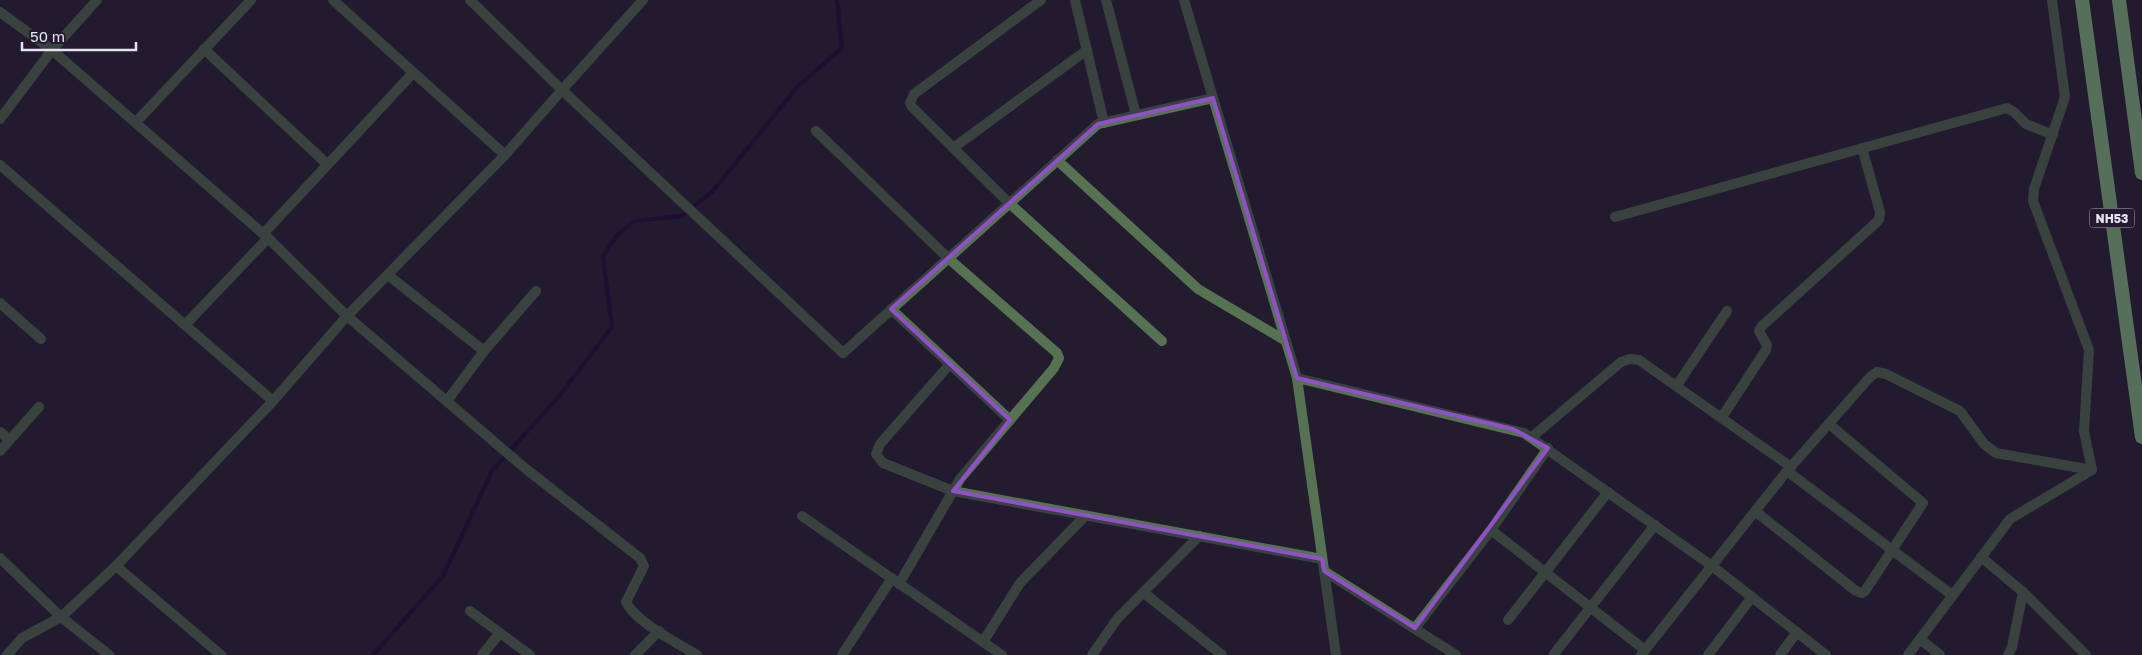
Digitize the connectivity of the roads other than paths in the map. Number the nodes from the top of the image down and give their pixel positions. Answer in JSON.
{"nodes":[{"id":1,"x":97,"y":0,"type":"edge"},
{"id":2,"x":251,"y":0,"type":"edge"},
{"id":3,"x":333,"y":0,"type":"edge"},
{"id":4,"x":470,"y":0,"type":"edge"},
{"id":5,"x":644,"y":0,"type":"edge"},
{"id":6,"x":1041,"y":0,"type":"edge"},
{"id":7,"x":1075,"y":0,"type":"edge"},
{"id":8,"x":1106,"y":0,"type":"edge"},
{"id":9,"x":1184,"y":0,"type":"edge"},
{"id":10,"x":2052,"y":0,"type":"edge"},
{"id":11,"x":2082,"y":0,"type":"edge"},
{"id":12,"x":2119,"y":0,"type":"edge"},
{"id":13,"x":0,"y":12,"type":"edge"},
{"id":14,"x":204,"y":49,"type":"junction"},
{"id":15,"x":52,"y":50,"type":"junction"},
{"id":16,"x":1087,"y":50,"type":"junction"},
{"id":17,"x":414,"y":73,"type":"junction"},
{"id":18,"x":562,"y":90,"type":"junction"},
{"id":19,"x":1213,"y":98,"type":"junction"},
{"id":20,"x":1136,"y":115,"type":"junction"},
{"id":21,"x":0,"y":119,"type":"edge"},
{"id":22,"x":136,"y":122,"type":"junction"},
{"id":23,"x":1104,"y":122,"type":"junction"},
{"id":24,"x":816,"y":132,"type":"dead end"},
{"id":25,"x":2053,"y":135,"type":"junction"},
{"id":26,"x":953,"y":148,"type":"junction"},
{"id":27,"x":1862,"y":148,"type":"junction"},
{"id":28,"x":505,"y":155,"type":"junction"},
{"id":29,"x":1057,"y":160,"type":"junction"},
{"id":30,"x":328,"y":164,"type":"junction"},
{"id":31,"x":0,"y":165,"type":"edge"},
{"id":32,"x":2142,"y":173,"type":"edge"},
{"id":33,"x":1009,"y":203,"type":"junction"},
{"id":34,"x":1616,"y":217,"type":"dead end"},
{"id":35,"x":266,"y":236,"type":"junction"},
{"id":36,"x":948,"y":258,"type":"junction"},
{"id":37,"x":388,"y":275,"type":"junction"},
{"id":38,"x":536,"y":291,"type":"dead end"},
{"id":39,"x":0,"y":303,"type":"edge"},
{"id":40,"x":891,"y":309,"type":"junction"},
{"id":41,"x":1727,"y":311,"type":"dead end"},
{"id":42,"x":347,"y":316,"type":"junction"},
{"id":43,"x":186,"y":324,"type":"junction"},
{"id":44,"x":41,"y":339,"type":"dead end"},
{"id":45,"x":1162,"y":341,"type":"dead end"},
{"id":46,"x":1286,"y":342,"type":"junction"},
{"id":47,"x":484,"y":351,"type":"junction"},
{"id":48,"x":950,"y":364,"type":"junction"},
{"id":49,"x":1297,"y":378,"type":"junction"},
{"id":50,"x":1677,"y":385,"type":"junction"},
{"id":51,"x":273,"y":401,"type":"junction"},
{"id":52,"x":447,"y":401,"type":"junction"},
{"id":53,"x":39,"y":408,"type":"dead end"},
{"id":54,"x":1722,"y":417,"type":"junction"},
{"id":55,"x":1010,"y":420,"type":"junction"},
{"id":56,"x":1828,"y":424,"type":"junction"},
{"id":57,"x":0,"y":432,"type":"edge"},
{"id":58,"x":1532,"y":437,"type":"junction"},
{"id":59,"x":2142,"y":437,"type":"edge"},
{"id":60,"x":10,"y":440,"type":"junction"},
{"id":61,"x":1548,"y":448,"type":"junction"},
{"id":62,"x":0,"y":451,"type":"edge"},
{"id":63,"x":1789,"y":468,"type":"junction"},
{"id":64,"x":2092,"y":470,"type":"junction"},
{"id":65,"x":953,"y":491,"type":"junction"},
{"id":66,"x":1608,"y":492,"type":"junction"},
{"id":67,"x":1755,"y":511,"type":"junction"},
{"id":68,"x":802,"y":516,"type":"dead end"},
{"id":69,"x":1085,"y":516,"type":"junction"},
{"id":70,"x":1655,"y":525,"type":"junction"},
{"id":71,"x":1491,"y":530,"type":"junction"},
{"id":72,"x":1199,"y":536,"type":"junction"},
{"id":73,"x":1893,"y":551,"type":"junction"},
{"id":74,"x":1981,"y":557,"type":"junction"},
{"id":75,"x":0,"y":558,"type":"edge"},
{"id":76,"x":1322,"y":559,"type":"junction"},
{"id":77,"x":116,"y":566,"type":"junction"},
{"id":78,"x":1712,"y":566,"type":"junction"},
{"id":79,"x":1324,"y":571,"type":"junction"},
{"id":80,"x":1544,"y":571,"type":"junction"},
{"id":81,"x":896,"y":581,"type":"junction"},
{"id":82,"x":2024,"y":592,"type":"junction"},
{"id":83,"x":1144,"y":593,"type":"junction"},
{"id":84,"x":1952,"y":595,"type":"junction"},
{"id":85,"x":1752,"y":597,"type":"junction"},
{"id":86,"x":1589,"y":606,"type":"junction"},
{"id":87,"x":470,"y":612,"type":"dead end"},
{"id":88,"x":61,"y":616,"type":"junction"},
{"id":89,"x":1508,"y":620,"type":"dead end"},
{"id":90,"x":1415,"y":628,"type":"junction"},
{"id":91,"x":659,"y":632,"type":"junction"},
{"id":92,"x":1797,"y":632,"type":"junction"},
{"id":93,"x":500,"y":633,"type":"junction"},
{"id":94,"x":1920,"y":639,"type":"junction"},
{"id":95,"x":984,"y":642,"type":"junction"},
{"id":96,"x":97,"y":651,"type":"edge"},
{"id":97,"x":1643,"y":652,"type":"edge"},
{"id":98,"x":1554,"y":654,"type":"edge"},
{"id":99,"x":7,"y":655,"type":"edge"},
{"id":100,"x":109,"y":655,"type":"edge"},
{"id":101,"x":221,"y":655,"type":"edge"},
{"id":102,"x":482,"y":655,"type":"edge"},
{"id":103,"x":530,"y":655,"type":"edge"},
{"id":104,"x":636,"y":655,"type":"edge"},
{"id":105,"x":697,"y":655,"type":"edge"},
{"id":106,"x":842,"y":655,"type":"edge"},
{"id":107,"x":1002,"y":655,"type":"edge"},
{"id":108,"x":1092,"y":655,"type":"edge"},
{"id":109,"x":1222,"y":655,"type":"edge"},
{"id":110,"x":1336,"y":655,"type":"edge"},
{"id":111,"x":1456,"y":655,"type":"edge"},
{"id":112,"x":1708,"y":655,"type":"edge"},
{"id":113,"x":1780,"y":655,"type":"edge"},
{"id":114,"x":1826,"y":655,"type":"edge"},
{"id":115,"x":1908,"y":655,"type":"edge"},
{"id":116,"x":1940,"y":655,"type":"edge"},
{"id":117,"x":2008,"y":655,"type":"edge"},
{"id":118,"x":2086,"y":655,"type":"edge"}],
"edges":[{"from":1,"to":15,"type":"street"},
{"from":2,"to":14,"type":"street"},
{"from":3,"to":17,"type":"street"},
{"from":4,"to":18,"type":"street"},
{"from":5,"to":18,"type":"street"},
{"from":6,"to":26,"type":"street"},
{"from":7,"to":16,"type":"street"},
{"from":8,"to":20,"type":"street"},
{"from":9,"to":19,"type":"street"},
{"from":10,"to":25,"type":"street"},
{"from":11,"to":59,"type":"highway","number":"NH53"},
{"from":12,"to":32,"type":"highway"},
{"from":13,"to":15,"type":"street"},
{"from":14,"to":22,"type":"street"},
{"from":14,"to":30,"type":"street"},
{"from":15,"to":21,"type":"street"},
{"from":15,"to":22,"type":"street"},
{"from":16,"to":23,"type":"street"},
{"from":16,"to":26,"type":"street"},
{"from":17,"to":28,"type":"street"},
{"from":17,"to":30,"type":"street"},
{"from":18,"to":28,"type":"street"},
{"from":18,"to":40,"type":"street"},
{"from":19,"to":20,"type":"street"},
{"from":19,"to":46,"type":"street"},
{"from":20,"to":23,"type":"street"},
{"from":22,"to":35,"type":"street"},
{"from":23,"to":29,"type":"street"},
{"from":24,"to":36,"type":"street"},
{"from":25,"to":27,"type":"street"},
{"from":25,"to":64,"type":"street"},
{"from":26,"to":33,"type":"street"},
{"from":27,"to":34,"type":"street"},
{"from":27,"to":54,"type":"street"},
{"from":28,"to":37,"type":"street"},
{"from":29,"to":33,"type":"street"},
{"from":29,"to":46,"type":"street"},
{"from":30,"to":35,"type":"street"},
{"from":31,"to":43,"type":"street"},
{"from":33,"to":36,"type":"street"},
{"from":33,"to":45,"type":"street"},
{"from":35,"to":42,"type":"street"},
{"from":35,"to":43,"type":"street"},
{"from":36,"to":40,"type":"street"},
{"from":36,"to":55,"type":"street"},
{"from":37,"to":42,"type":"street"},
{"from":37,"to":47,"type":"street"},
{"from":38,"to":47,"type":"street"},
{"from":39,"to":44,"type":"street"},
{"from":40,"to":48,"type":"street"},
{"from":41,"to":50,"type":"street"},
{"from":42,"to":51,"type":"street"},
{"from":42,"to":52,"type":"street"},
{"from":43,"to":51,"type":"street"},
{"from":46,"to":49,"type":"street"},
{"from":47,"to":52,"type":"street"},
{"from":48,"to":55,"type":"street"},
{"from":48,"to":65,"type":"street"},
{"from":49,"to":58,"type":"street"},
{"from":49,"to":76,"type":"street"},
{"from":50,"to":54,"type":"street"},
{"from":50,"to":58,"type":"street"},
{"from":51,"to":77,"type":"street"},
{"from":52,"to":91,"type":"street"},
{"from":53,"to":60,"type":"street"},
{"from":54,"to":63,"type":"street"},
{"from":55,"to":65,"type":"street"},
{"from":56,"to":63,"type":"street"},
{"from":56,"to":64,"type":"street"},
{"from":56,"to":73,"type":"street"},
{"from":57,"to":60,"type":"street"},
{"from":58,"to":61,"type":"street"},
{"from":60,"to":62,"type":"street"},
{"from":61,"to":66,"type":"street"},
{"from":61,"to":71,"type":"street"},
{"from":63,"to":67,"type":"street"},
{"from":63,"to":73,"type":"street"},
{"from":64,"to":74,"type":"street"},
{"from":65,"to":69,"type":"street"},
{"from":65,"to":81,"type":"street"},
{"from":66,"to":70,"type":"street"},
{"from":66,"to":80,"type":"street"},
{"from":67,"to":73,"type":"street"},
{"from":67,"to":78,"type":"street"},
{"from":68,"to":81,"type":"street"},
{"from":69,"to":72,"type":"street"},
{"from":69,"to":95,"type":"street"},
{"from":70,"to":78,"type":"street"},
{"from":70,"to":86,"type":"street"},
{"from":71,"to":80,"type":"street"},
{"from":71,"to":90,"type":"street"},
{"from":72,"to":76,"type":"street"},
{"from":72,"to":83,"type":"street"},
{"from":73,"to":84,"type":"street"},
{"from":74,"to":82,"type":"street"},
{"from":74,"to":84,"type":"street"},
{"from":75,"to":88,"type":"street"},
{"from":76,"to":79,"type":"street"},
{"from":77,"to":88,"type":"street"},
{"from":77,"to":101,"type":"street"},
{"from":78,"to":85,"type":"street"},
{"from":78,"to":97,"type":"street"},
{"from":79,"to":90,"type":"street"},
{"from":79,"to":110,"type":"street"},
{"from":80,"to":86,"type":"street"},
{"from":80,"to":89,"type":"street"},
{"from":81,"to":95,"type":"street"},
{"from":81,"to":106,"type":"street"},
{"from":82,"to":117,"type":"street"},
{"from":82,"to":118,"type":"street"},
{"from":83,"to":108,"type":"street"},
{"from":83,"to":109,"type":"street"},
{"from":84,"to":94,"type":"street"},
{"from":85,"to":92,"type":"street"},
{"from":85,"to":112,"type":"street"},
{"from":86,"to":97,"type":"street"},
{"from":86,"to":98,"type":"street"},
{"from":87,"to":93,"type":"street"},
{"from":88,"to":96,"type":"street"},
{"from":88,"to":99,"type":"street"},
{"from":90,"to":111,"type":"street"},
{"from":91,"to":104,"type":"street"},
{"from":91,"to":105,"type":"street"},
{"from":92,"to":113,"type":"street"},
{"from":92,"to":114,"type":"street"},
{"from":93,"to":102,"type":"street"},
{"from":93,"to":103,"type":"street"},
{"from":94,"to":115,"type":"street"},
{"from":94,"to":116,"type":"street"},
{"from":95,"to":107,"type":"street"},
{"from":96,"to":100,"type":"street"}]}
